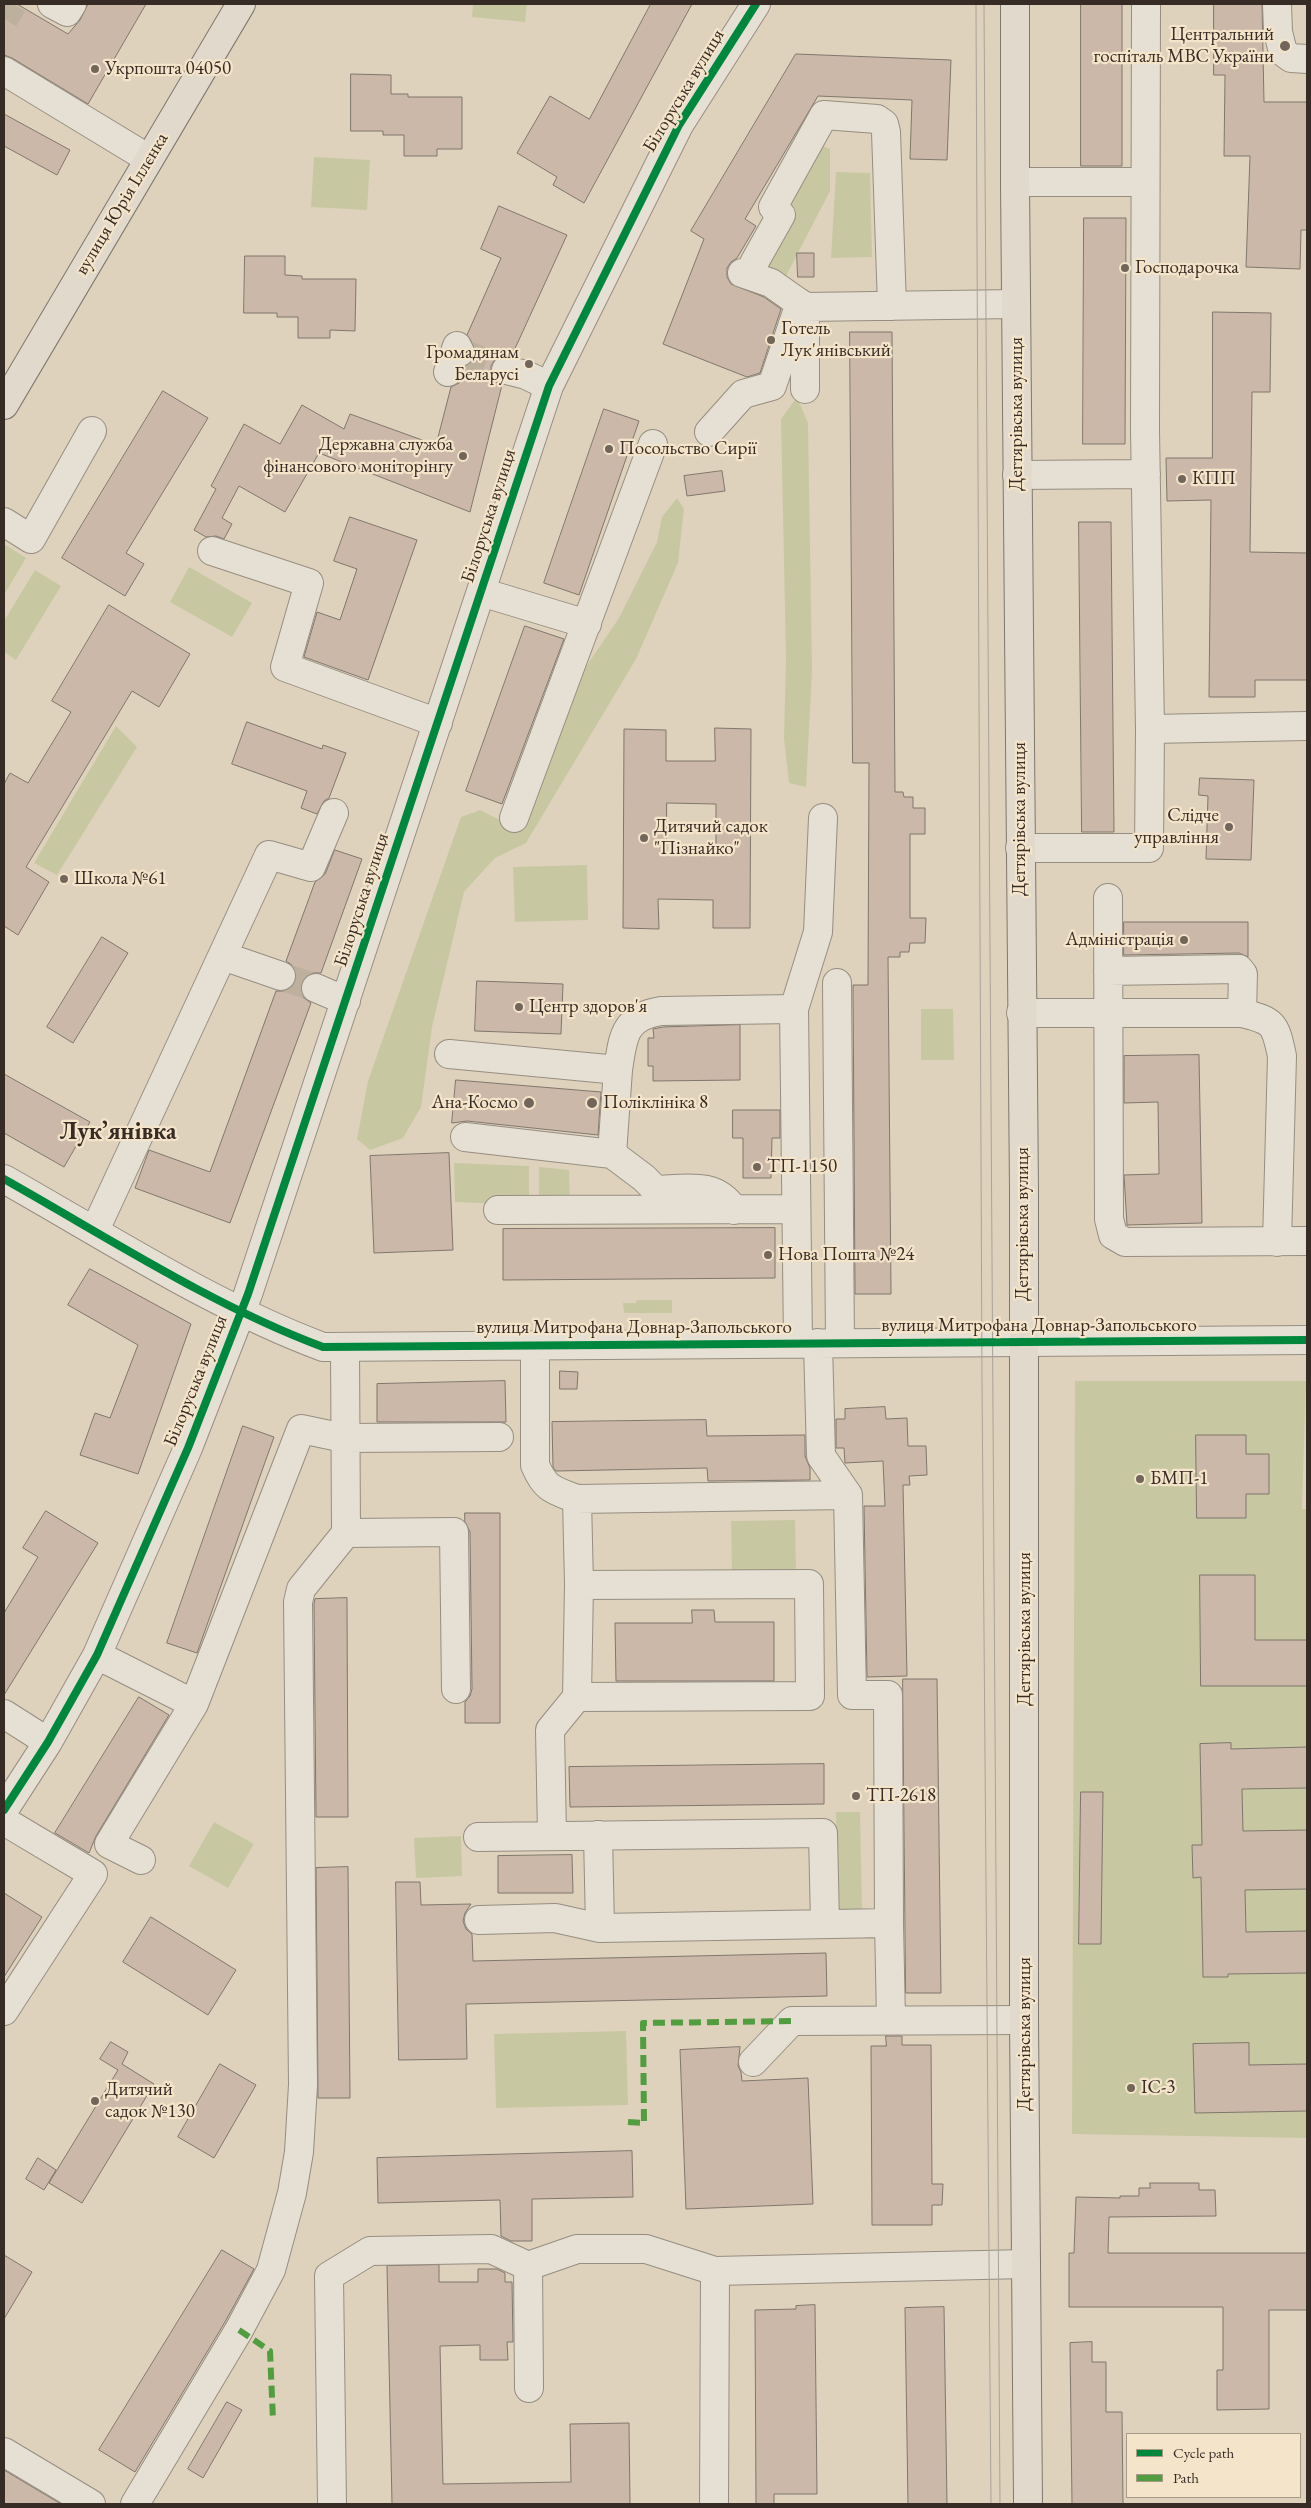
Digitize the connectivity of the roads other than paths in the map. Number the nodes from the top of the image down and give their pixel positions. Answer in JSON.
{"nodes":[{"id":1,"x":52,"y":4,"type":"edge"},
{"id":2,"x":72,"y":4,"type":"edge"},
{"id":3,"x":241,"y":4,"type":"edge"},
{"id":4,"x":756,"y":4,"type":"edge"},
{"id":5,"x":1015,"y":4,"type":"edge"},
{"id":6,"x":1146,"y":4,"type":"edge"},
{"id":7,"x":1277,"y":4,"type":"edge"},
{"id":8,"x":1307,"y":59,"type":"edge"},
{"id":9,"x":4,"y":71,"type":"edge"},
{"id":10,"x":149,"y":158,"type":"junction"},
{"id":11,"x":1015,"y":182,"type":"junction"},
{"id":12,"x":1145,"y":182,"type":"junction"},
{"id":13,"x":1016,"y":304,"type":"junction"},
{"id":14,"x":803,"y":305,"type":"junction"},
{"id":15,"x":892,"y":306,"type":"junction"},
{"id":16,"x":506,"y":370,"type":"tunnel mouth"},
{"id":17,"x":549,"y":386,"type":"junction"},
{"id":18,"x":805,"y":389,"type":"dead end"},
{"id":19,"x":4,"y":405,"type":"edge"},
{"id":20,"x":92,"y":430,"type":"dead end"},
{"id":21,"x":709,"y":432,"type":"dead end"},
{"id":22,"x":654,"y":444,"type":"dead end"},
{"id":23,"x":1146,"y":474,"type":"junction"},
{"id":24,"x":1018,"y":475,"type":"junction"},
{"id":25,"x":4,"y":522,"type":"edge"},
{"id":26,"x":212,"y":551,"type":"dead end"},
{"id":27,"x":481,"y":592,"type":"junction"},
{"id":28,"x":587,"y":624,"type":"junction"},
{"id":29,"x":438,"y":723,"type":"junction"},
{"id":30,"x":1307,"y":726,"type":"edge"},
{"id":31,"x":1150,"y":729,"type":"junction"},
{"id":32,"x":334,"y":813,"type":"dead end"},
{"id":33,"x":514,"y":818,"type":"dead end"},
{"id":34,"x":823,"y":818,"type":"dead end"},
{"id":35,"x":1020,"y":848,"type":"junction"},
{"id":36,"x":1108,"y":898,"type":"dead end"},
{"id":37,"x":223,"y":956,"type":"junction"},
{"id":38,"x":1108,"y":971,"type":"junction"},
{"id":39,"x":281,"y":976,"type":"tunnel mouth"},
{"id":40,"x":838,"y":983,"type":"dead end"},
{"id":41,"x":316,"y":988,"type":"tunnel mouth"},
{"id":42,"x":346,"y":1001,"type":"junction"},
{"id":43,"x":794,"y":1009,"type":"junction"},
{"id":44,"x":1107,"y":1012,"type":"junction"},
{"id":45,"x":1022,"y":1013,"type":"junction"},
{"id":46,"x":1242,"y":1013,"type":"junction"},
{"id":47,"x":449,"y":1054,"type":"dead end"},
{"id":48,"x":618,"y":1070,"type":"junction"},
{"id":49,"x":465,"y":1138,"type":"dead end"},
{"id":50,"x":612,"y":1154,"type":"junction"},
{"id":51,"x":4,"y":1179,"type":"edge"},
{"id":52,"x":795,"y":1209,"type":"junction"},
{"id":53,"x":498,"y":1210,"type":"dead end"},
{"id":54,"x":734,"y":1210,"type":"junction"},
{"id":55,"x":95,"y":1230,"type":"junction"},
{"id":56,"x":1307,"y":1241,"type":"edge"},
{"id":57,"x":1277,"y":1242,"type":"junction"},
{"id":58,"x":242,"y":1310,"type":"junction"},
{"id":59,"x":1307,"y":1340,"type":"edge"},
{"id":60,"x":1024,"y":1341,"type":"junction"},
{"id":61,"x":819,"y":1343,"type":"junction"},
{"id":62,"x":535,"y":1345,"type":"junction"},
{"id":63,"x":345,"y":1347,"type":"junction"},
{"id":64,"x":499,"y":1437,"type":"dead end"},
{"id":65,"x":344,"y":1438,"type":"junction"},
{"id":66,"x":848,"y":1495,"type":"junction"},
{"id":67,"x":577,"y":1498,"type":"junction"},
{"id":68,"x":346,"y":1533,"type":"junction"},
{"id":69,"x":579,"y":1585,"type":"junction"},
{"id":70,"x":97,"y":1655,"type":"junction"},
{"id":71,"x":456,"y":1689,"type":"dead end"},
{"id":72,"x":852,"y":1695,"type":"junction"},
{"id":73,"x":810,"y":1696,"type":"junction"},
{"id":74,"x":577,"y":1697,"type":"junction"},
{"id":75,"x":194,"y":1704,"type":"junction"},
{"id":76,"x":4,"y":1714,"type":"edge"},
{"id":77,"x":48,"y":1742,"type":"junction"},
{"id":78,"x":4,"y":1810,"type":"edge"},
{"id":79,"x":4,"y":1821,"type":"edge"},
{"id":80,"x":598,"y":1834,"type":"junction"},
{"id":81,"x":552,"y":1835,"type":"junction"},
{"id":82,"x":478,"y":1837,"type":"dead end"},
{"id":83,"x":141,"y":1860,"type":"dead end"},
{"id":84,"x":479,"y":1920,"type":"dead end"},
{"id":85,"x":889,"y":1923,"type":"junction"},
{"id":86,"x":825,"y":1924,"type":"junction"},
{"id":87,"x":600,"y":1928,"type":"junction"},
{"id":88,"x":4,"y":2011,"type":"edge"},
{"id":89,"x":892,"y":2020,"type":"junction"},
{"id":90,"x":1024,"y":2020,"type":"junction"},
{"id":91,"x":753,"y":2062,"type":"dead end"},
{"id":92,"x":1026,"y":2264,"type":"junction"},
{"id":93,"x":528,"y":2266,"type":"junction"},
{"id":94,"x":715,"y":2270,"type":"junction"},
{"id":95,"x":529,"y":2388,"type":"dead end"},
{"id":96,"x":4,"y":2452,"type":"edge"},
{"id":97,"x":91,"y":2504,"type":"edge"},
{"id":98,"x":135,"y":2504,"type":"edge"},
{"id":99,"x":332,"y":2504,"type":"edge"},
{"id":100,"x":714,"y":2504,"type":"edge"},
{"id":101,"x":1028,"y":2504,"type":"edge"}],
"edges":[{"from":1,"to":2,"type":"street"},
{"from":3,"to":10,"type":"main road","name":"вулиця Юрія Іллєнка"},
{"from":4,"to":17,"type":"street","name":"Білоруська вулиця"},
{"from":5,"to":11,"type":"main road","name":"Дегтярівська вулиця"},
{"from":6,"to":12,"type":"street"},
{"from":7,"to":8,"type":"street"},
{"from":9,"to":10,"type":"street"},
{"from":10,"to":19,"type":"main road","name":"вулиця Юрія Іллєнка"},
{"from":11,"to":12,"type":"street"},
{"from":11,"to":13,"type":"main road","name":"Дегтярівська вулиця"},
{"from":12,"to":23,"type":"street"},
{"from":13,"to":15,"type":"street"},
{"from":13,"to":24,"type":"main road","name":"Дегтярівська вулиця"},
{"from":14,"to":15,"type":"street"},
{"from":14,"to":15,"type":"street"},
{"from":14,"to":18,"type":"street"},
{"from":14,"to":21,"type":"street"},
{"from":16,"to":17,"type":"street"},
{"from":17,"to":27,"type":"street","name":"Білоруська вулиця"},
{"from":20,"to":25,"type":"street"},
{"from":22,"to":28,"type":"street"},
{"from":23,"to":24,"type":"street"},
{"from":23,"to":31,"type":"street"},
{"from":24,"to":35,"type":"main road","name":"Дегтярівська вулиця"},
{"from":26,"to":29,"type":"street"},
{"from":27,"to":28,"type":"street"},
{"from":27,"to":29,"type":"street","name":"Білоруська вулиця"},
{"from":28,"to":33,"type":"street"},
{"from":29,"to":42,"type":"street","name":"Білоруська вулиця"},
{"from":30,"to":31,"type":"street"},
{"from":31,"to":35,"type":"street"},
{"from":32,"to":37,"type":"street"},
{"from":34,"to":43,"type":"street"},
{"from":35,"to":45,"type":"main road","name":"Дегтярівська вулиця"},
{"from":36,"to":38,"type":"street"},
{"from":37,"to":39,"type":"street"},
{"from":37,"to":55,"type":"street"},
{"from":38,"to":44,"type":"street"},
{"from":38,"to":46,"type":"street"},
{"from":40,"to":61,"type":"street"},
{"from":41,"to":42,"type":"street"},
{"from":42,"to":58,"type":"street","name":"Білоруська вулиця"},
{"from":43,"to":48,"type":"street"},
{"from":43,"to":52,"type":"street"},
{"from":44,"to":45,"type":"street"},
{"from":44,"to":46,"type":"street"},
{"from":44,"to":57,"type":"street"},
{"from":45,"to":60,"type":"main road","name":"Дегтярівська вулиця"},
{"from":46,"to":57,"type":"street"},
{"from":47,"to":48,"type":"street"},
{"from":48,"to":50,"type":"street"},
{"from":49,"to":50,"type":"street"},
{"from":50,"to":54,"type":"street"},
{"from":51,"to":55,"type":"street","name":"вулиця Митрофана Довнар-Запольського"},
{"from":52,"to":54,"type":"street"},
{"from":52,"to":61,"type":"street"},
{"from":53,"to":54,"type":"street"},
{"from":55,"to":58,"type":"street","name":"вулиця Митрофана Довнар-Запольського"},
{"from":56,"to":57,"type":"street"},
{"from":58,"to":63,"type":"street","name":"вулиця Митрофана Довнар-Запольського"},
{"from":58,"to":70,"type":"street","name":"Білоруська вулиця"},
{"from":59,"to":60,"type":"street","name":"вулиця Митрофана Довнар-Запольського"},
{"from":60,"to":61,"type":"street","name":"вулиця Митрофана Довнар-Запольського"},
{"from":60,"to":90,"type":"main road","name":"Дегтярівська вулиця"},
{"from":61,"to":62,"type":"street","name":"вулиця Митрофана Довнар-Запольського"},
{"from":61,"to":66,"type":"street"},
{"from":62,"to":63,"type":"street","name":"вулиця Митрофана Довнар-Запольського"},
{"from":62,"to":67,"type":"street"},
{"from":63,"to":65,"type":"street"},
{"from":64,"to":65,"type":"street"},
{"from":65,"to":68,"type":"street"},
{"from":65,"to":75,"type":"street"},
{"from":66,"to":67,"type":"street"},
{"from":66,"to":72,"type":"street"},
{"from":67,"to":69,"type":"street"},
{"from":68,"to":71,"type":"street"},
{"from":68,"to":98,"type":"street"},
{"from":69,"to":73,"type":"street"},
{"from":69,"to":74,"type":"street"},
{"from":70,"to":75,"type":"street"},
{"from":70,"to":77,"type":"street","name":"Білоруська вулиця"},
{"from":72,"to":73,"type":"street"},
{"from":72,"to":85,"type":"street"},
{"from":73,"to":74,"type":"street"},
{"from":74,"to":81,"type":"street"},
{"from":75,"to":83,"type":"street"},
{"from":76,"to":77,"type":"street"},
{"from":77,"to":78,"type":"street","name":"Білоруська вулиця"},
{"from":79,"to":88,"type":"street"},
{"from":80,"to":81,"type":"street"},
{"from":80,"to":86,"type":"street"},
{"from":80,"to":87,"type":"street"},
{"from":81,"to":82,"type":"street"},
{"from":84,"to":87,"type":"street"},
{"from":85,"to":86,"type":"street"},
{"from":85,"to":89,"type":"street"},
{"from":86,"to":87,"type":"street"},
{"from":89,"to":90,"type":"street"},
{"from":89,"to":91,"type":"street"},
{"from":90,"to":92,"type":"main road","name":"Дегтярівська вулиця"},
{"from":92,"to":94,"type":"street"},
{"from":92,"to":101,"type":"main road","name":"Дегтярівська вулиця"},
{"from":93,"to":94,"type":"street"},
{"from":93,"to":95,"type":"street"},
{"from":93,"to":99,"type":"street"},
{"from":94,"to":100,"type":"street"},
{"from":96,"to":97,"type":"street"}]}
